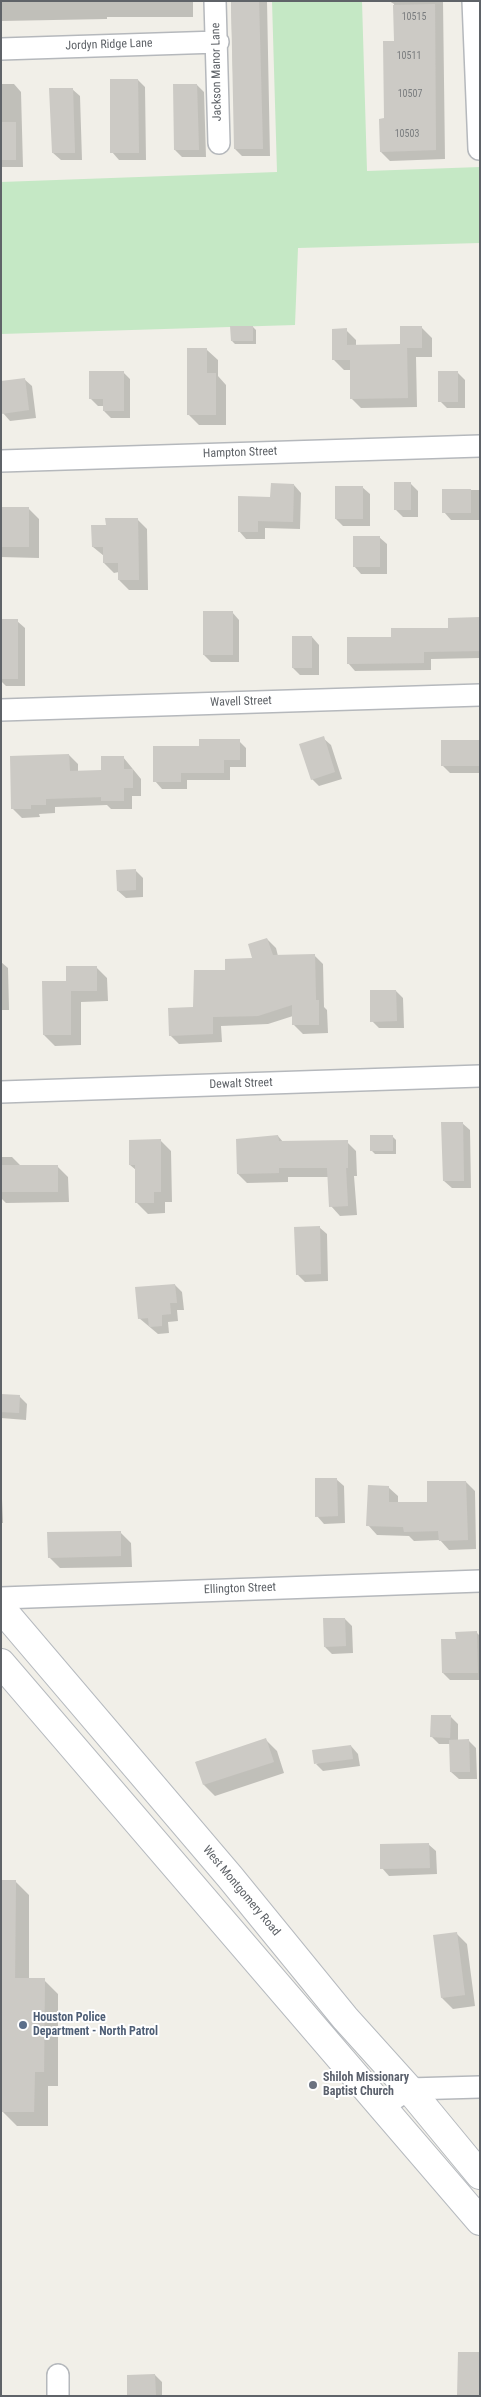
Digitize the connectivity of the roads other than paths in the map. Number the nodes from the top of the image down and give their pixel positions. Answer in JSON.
{"nodes":[{"id":1,"x":215,"y":1,"type":"edge"},
{"id":2,"x":473,"y":1,"type":"edge"},
{"id":3,"x":218,"y":42,"type":"junction"},
{"id":4,"x":1,"y":49,"type":"edge"},
{"id":5,"x":219,"y":143,"type":"dead end"},
{"id":6,"x":479,"y":148,"type":"edge"},
{"id":7,"x":480,"y":446,"type":"edge"},
{"id":8,"x":1,"y":461,"type":"edge"},
{"id":9,"x":480,"y":695,"type":"edge"},
{"id":10,"x":1,"y":710,"type":"edge"},
{"id":11,"x":480,"y":1076,"type":"edge"},
{"id":12,"x":1,"y":1092,"type":"edge"},
{"id":13,"x":480,"y":1581,"type":"edge"},
{"id":14,"x":1,"y":1598,"type":"edge"},
{"id":15,"x":1,"y":1608,"type":"edge"},
{"id":16,"x":1,"y":1663,"type":"edge"},
{"id":17,"x":230,"y":1877,"type":"junction"},
{"id":18,"x":205,"y":1899,"type":"junction"},
{"id":19,"x":480,"y":2087,"type":"edge"},
{"id":20,"x":409,"y":2089,"type":"junction"},
{"id":21,"x":382,"y":2107,"type":"junction"},
{"id":22,"x":479,"y":2174,"type":"edge"},
{"id":23,"x":455,"y":2192,"type":"junction"},
{"id":24,"x":480,"y":2221,"type":"edge"}],
"edges":[{"from":1,"to":3,"type":"street","name":"Jackson Manor Lane"},
{"from":2,"to":6,"type":"street"},
{"from":3,"to":4,"type":"street","name":"Jordyn Ridge Lane"},
{"from":3,"to":5,"type":"street","name":"Jackson Manor Lane"},
{"from":7,"to":8,"type":"street","name":"Hampton Street"},
{"from":9,"to":10,"type":"street","name":"Wavell Street"},
{"from":11,"to":12,"type":"street","name":"Dewalt Street"},
{"from":13,"to":14,"type":"street","name":"Ellington Street"},
{"from":15,"to":17,"type":"main road","name":"West Montgomery Road"},
{"from":16,"to":18,"type":"main road"},
{"from":17,"to":18,"type":"main road"},
{"from":17,"to":20,"type":"main road","name":"West Montgomery Road"},
{"from":18,"to":21,"type":"main road"},
{"from":19,"to":20,"type":"street"},
{"from":20,"to":21,"type":"street"},
{"from":20,"to":22,"type":"main road","name":"West Montgomery Road"},
{"from":21,"to":23,"type":"main road"},
{"from":22,"to":23,"type":"main road"},
{"from":23,"to":24,"type":"main road"}]}
